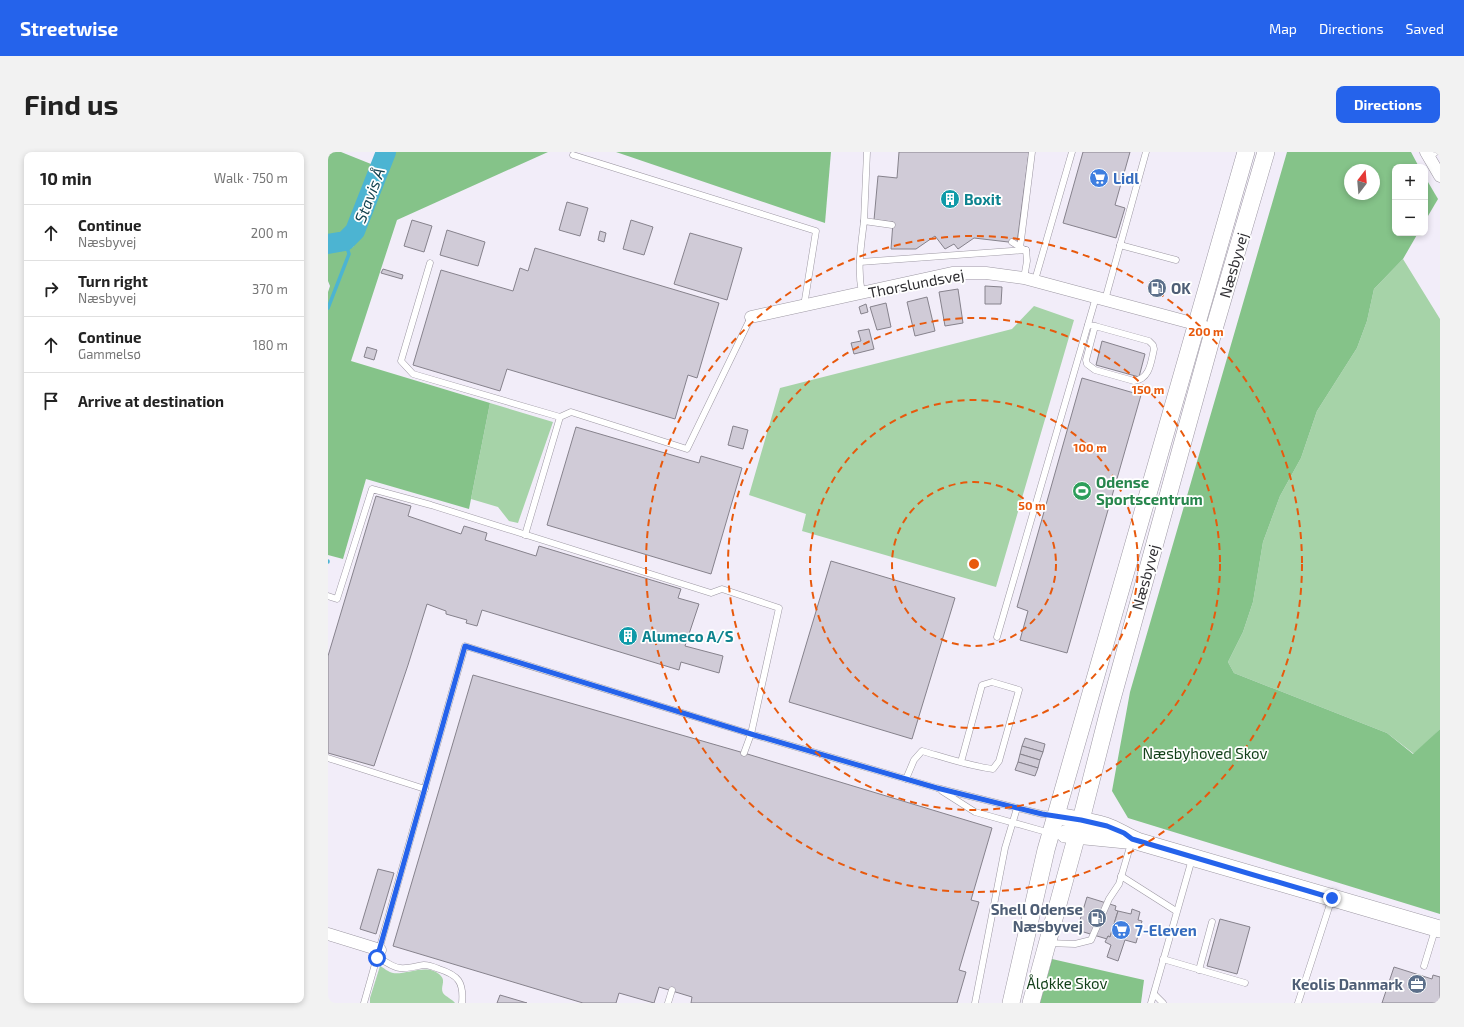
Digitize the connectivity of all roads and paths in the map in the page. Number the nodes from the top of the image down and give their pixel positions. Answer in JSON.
{"nodes":[{"id":1,"x":867,"y":152,"type":"edge"},
{"id":2,"x":1032,"y":152,"type":"edge"},
{"id":3,"x":1072,"y":152,"type":"edge"},
{"id":4,"x":1146,"y":152,"type":"edge"},
{"id":5,"x":1246,"y":152,"type":"edge"},
{"id":6,"x":1266,"y":152,"type":"edge"},
{"id":7,"x":1430,"y":154,"type":"edge"},
{"id":8,"x":573,"y":155,"type":"dead end"},
{"id":9,"x":1440,"y":176,"type":"edge"},
{"id":10,"x":864,"y":221,"type":"junction"},
{"id":11,"x":892,"y":225,"type":"dead end"},
{"id":12,"x":1012,"y":242,"type":"dead end"},
{"id":13,"x":1120,"y":244,"type":"junction"},
{"id":14,"x":1023,"y":249,"type":"junction"},
{"id":15,"x":1176,"y":260,"type":"dead end"},
{"id":16,"x":860,"y":262,"type":"junction"},
{"id":17,"x":430,"y":264,"type":"dead end"},
{"id":18,"x":1029,"y":279,"type":"junction"},
{"id":19,"x":862,"y":293,"type":"junction"},
{"id":20,"x":1100,"y":298,"type":"junction"},
{"id":21,"x":804,"y":306,"type":"junction"},
{"id":22,"x":751,"y":317,"type":"joint"},
{"id":23,"x":1088,"y":324,"type":"junction"},
{"id":24,"x":1196,"y":324,"type":"junction"},
{"id":25,"x":1095,"y":326,"type":"junction"},
{"id":26,"x":1214,"y":329,"type":"junction"},
{"id":27,"x":560,"y":417,"type":"junction"},
{"id":28,"x":525,"y":535,"type":"junction"},
{"id":29,"x":328,"y":596,"type":"edge"},
{"id":30,"x":997,"y":637,"type":"dead end"},
{"id":31,"x":751,"y":734,"type":"junction"},
{"id":32,"x":744,"y":753,"type":"dead end"},
{"id":33,"x":328,"y":758,"type":"edge"},
{"id":34,"x":961,"y":762,"type":"junction"},
{"id":35,"x":906,"y":779,"type":"junction"},
{"id":36,"x":937,"y":788,"type":"junction"},
{"id":37,"x":425,"y":789,"type":"junction"},
{"id":38,"x":1017,"y":808,"type":"junction"},
{"id":39,"x":1012,"y":822,"type":"junction"},
{"id":40,"x":1066,"y":826,"type":"junction"},
{"id":41,"x":1132,"y":839,"type":"junction"},
{"id":42,"x":1193,"y":858,"type":"junction"},
{"id":43,"x":1121,"y":876,"type":"junction"},
{"id":44,"x":1332,"y":898,"type":"junction"},
{"id":45,"x":1176,"y":911,"type":"junction"},
{"id":46,"x":1212,"y":922,"type":"dead end"},
{"id":47,"x":1438,"y":929,"type":"edge"},
{"id":48,"x":328,"y":934,"type":"edge"},
{"id":49,"x":1046,"y":943,"type":"junction"},
{"id":50,"x":378,"y":954,"type":"junction"},
{"id":51,"x":1163,"y":959,"type":"junction"},
{"id":52,"x":1424,"y":966,"type":"dead end"},
{"id":53,"x":1199,"y":970,"type":"junction"},
{"id":54,"x":1245,"y":983,"type":"dead end"},
{"id":55,"x":672,"y":990,"type":"dead end"},
{"id":56,"x":1154,"y":994,"type":"junction"},
{"id":57,"x":364,"y":1003,"type":"edge"},
{"id":58,"x":462,"y":1003,"type":"edge"},
{"id":59,"x":668,"y":1003,"type":"edge"},
{"id":60,"x":975,"y":1003,"type":"edge"},
{"id":61,"x":1012,"y":1003,"type":"edge"},
{"id":62,"x":1031,"y":1003,"type":"edge"},
{"id":63,"x":1151,"y":1003,"type":"edge"},
{"id":64,"x":1163,"y":1003,"type":"edge"},
{"id":65,"x":1298,"y":1003,"type":"edge"}],
"edges":[{"from":1,"to":10,"type":"lane"},
{"from":2,"to":14,"type":"lane"},
{"from":3,"to":18,"type":"lane"},
{"from":4,"to":13,"type":"lane"},
{"from":5,"to":24,"type":"street","name":"Næsbyvej"},
{"from":6,"to":26,"type":"street","name":"Næsbyvej"},
{"from":7,"to":9,"type":"street"},
{"from":8,"to":21,"type":"lane"},
{"from":10,"to":11,"type":"lane"},
{"from":10,"to":16,"type":"lane"},
{"from":12,"to":14,"type":"lane"},
{"from":13,"to":15,"type":"lane"},
{"from":13,"to":20,"type":"lane"},
{"from":14,"to":16,"type":"lane"},
{"from":14,"to":18,"type":"lane"},
{"from":16,"to":19,"type":"lane"},
{"from":17,"to":27,"type":"lane"},
{"from":18,"to":19,"type":"street","name":"Thorslundsvej"},
{"from":18,"to":20,"type":"street","name":"Thorslundsvej"},
{"from":19,"to":21,"type":"street","name":"Thorslundsvej"},
{"from":20,"to":23,"type":"lane"},
{"from":20,"to":24,"type":"street","name":"Thorslundsvej"},
{"from":21,"to":22,"type":"street","name":"Thorslundsvej"},
{"from":22,"to":27,"type":"lane"},
{"from":23,"to":25,"type":"lane"},
{"from":23,"to":30,"type":"lane"},
{"from":24,"to":26,"type":"street","name":"Thorslundsvej"},
{"from":24,"to":40,"type":"street","name":"Næsbyvej"},
{"from":25,"to":25,"type":"lane"},
{"from":26,"to":40,"type":"street","name":"Næsbyvej"},
{"from":27,"to":28,"type":"lane"},
{"from":28,"to":29,"type":"lane"},
{"from":28,"to":31,"type":"lane"},
{"from":31,"to":32,"type":"lane"},
{"from":31,"to":35,"type":"lane"},
{"from":31,"to":37,"type":"lane"},
{"from":33,"to":37,"type":"lane"},
{"from":34,"to":34,"type":"lane"},
{"from":34,"to":35,"type":"lane"},
{"from":35,"to":36,"type":"lane"},
{"from":36,"to":38,"type":"lane"},
{"from":36,"to":39,"type":"lane"},
{"from":37,"to":50,"type":"lane"},
{"from":38,"to":39,"type":"lane"},
{"from":38,"to":40,"type":"lane"},
{"from":39,"to":40,"type":"lane"},
{"from":39,"to":60,"type":"lane"},
{"from":40,"to":41,"type":"street"},
{"from":40,"to":49,"type":"street","name":"Næsbyvej"},
{"from":40,"to":61,"type":"street","name":"Næsbyvej"},
{"from":41,"to":42,"type":"street"},
{"from":41,"to":43,"type":"lane"},
{"from":42,"to":44,"type":"street"},
{"from":42,"to":45,"type":"lane"},
{"from":43,"to":45,"type":"lane"},
{"from":43,"to":49,"type":"lane"},
{"from":44,"to":47,"type":"street"},
{"from":44,"to":65,"type":"lane"},
{"from":45,"to":51,"type":"lane"},
{"from":46,"to":53,"type":"lane"},
{"from":47,"to":52,"type":"lane"},
{"from":48,"to":50,"type":"street"},
{"from":49,"to":62,"type":"street","name":"Næsbyvej"},
{"from":50,"to":57,"type":"lane"},
{"from":50,"to":58,"type":"lane"},
{"from":51,"to":53,"type":"lane"},
{"from":51,"to":56,"type":"lane"},
{"from":53,"to":54,"type":"lane"},
{"from":55,"to":59,"type":"lane"},
{"from":56,"to":63,"type":"lane"},
{"from":56,"to":64,"type":"lane"}]}
